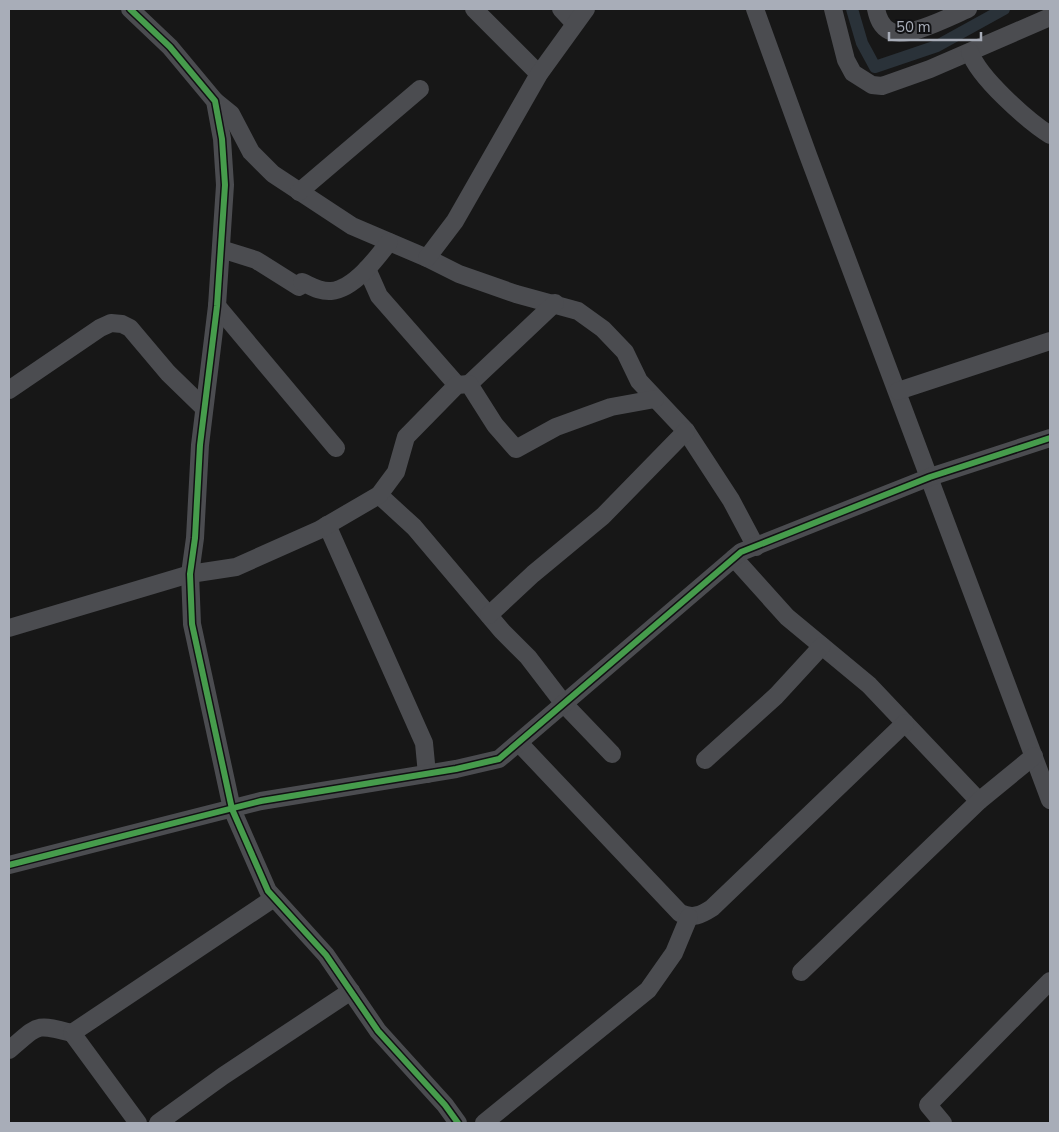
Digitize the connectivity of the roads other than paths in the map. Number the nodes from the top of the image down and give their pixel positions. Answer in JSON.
{"nodes":[{"id":1,"x":130,"y":9,"type":"edge"},
{"id":2,"x":474,"y":9,"type":"edge"},
{"id":3,"x":561,"y":9,"type":"edge"},
{"id":4,"x":586,"y":9,"type":"edge"},
{"id":5,"x":756,"y":9,"type":"edge"},
{"id":6,"x":833,"y":9,"type":"edge"},
{"id":7,"x":876,"y":9,"type":"edge"},
{"id":8,"x":968,"y":9,"type":"edge"},
{"id":9,"x":1050,"y":17,"type":"edge"},
{"id":10,"x":574,"y":23,"type":"junction"},
{"id":11,"x":973,"y":60,"type":"junction"},
{"id":12,"x":539,"y":74,"type":"junction"},
{"id":13,"x":420,"y":89,"type":"dead end"},
{"id":14,"x":215,"y":100,"type":"junction"},
{"id":15,"x":1048,"y":131,"type":"edge"},
{"id":16,"x":299,"y":192,"type":"junction"},
{"id":17,"x":389,"y":242,"type":"junction"},
{"id":18,"x":221,"y":249,"type":"junction"},
{"id":19,"x":427,"y":258,"type":"junction"},
{"id":20,"x":367,"y":269,"type":"junction"},
{"id":21,"x":555,"y":303,"type":"junction"},
{"id":22,"x":217,"y":306,"type":"junction"},
{"id":23,"x":1050,"y":341,"type":"edge"},
{"id":24,"x":463,"y":384,"type":"junction"},
{"id":25,"x":9,"y":390,"type":"edge"},
{"id":26,"x":898,"y":391,"type":"junction"},
{"id":27,"x":654,"y":399,"type":"junction"},
{"id":28,"x":204,"y":408,"type":"junction"},
{"id":29,"x":686,"y":431,"type":"junction"},
{"id":30,"x":1050,"y":438,"type":"edge"},
{"id":31,"x":336,"y":448,"type":"dead end"},
{"id":32,"x":930,"y":477,"type":"junction"},
{"id":33,"x":379,"y":495,"type":"junction"},
{"id":34,"x":327,"y":525,"type":"junction"},
{"id":35,"x":756,"y":546,"type":"junction"},
{"id":36,"x":734,"y":558,"type":"junction"},
{"id":37,"x":190,"y":574,"type":"junction"},
{"id":38,"x":489,"y":615,"type":"junction"},
{"id":39,"x":9,"y":628,"type":"edge"},
{"id":40,"x":822,"y":646,"type":"junction"},
{"id":41,"x":564,"y":704,"type":"junction"},
{"id":42,"x":905,"y":723,"type":"junction"},
{"id":43,"x":520,"y":744,"type":"junction"},
{"id":44,"x":612,"y":754,"type":"dead end"},
{"id":45,"x":1034,"y":756,"type":"junction"},
{"id":46,"x":705,"y":760,"type":"dead end"},
{"id":47,"x":427,"y":774,"type":"junction"},
{"id":48,"x":979,"y":800,"type":"junction"},
{"id":49,"x":1050,"y":800,"type":"edge"},
{"id":50,"x":232,"y":809,"type":"junction"},
{"id":51,"x":9,"y":865,"type":"edge"},
{"id":52,"x":274,"y":898,"type":"junction"},
{"id":53,"x":689,"y":917,"type":"junction"},
{"id":54,"x":801,"y":972,"type":"dead end"},
{"id":55,"x":1050,"y":982,"type":"edge"},
{"id":56,"x":350,"y":991,"type":"junction"},
{"id":57,"x":72,"y":1033,"type":"junction"},
{"id":58,"x":9,"y":1050,"type":"edge"},
{"id":59,"x":138,"y":1123,"type":"edge"},
{"id":60,"x":158,"y":1123,"type":"edge"},
{"id":61,"x":458,"y":1123,"type":"edge"},
{"id":62,"x":484,"y":1123,"type":"edge"},
{"id":63,"x":943,"y":1123,"type":"edge"}],
"edges":[{"from":1,"to":14,"type":"street"},
{"from":2,"to":12,"type":"street"},
{"from":3,"to":10,"type":"street"},
{"from":4,"to":10,"type":"street"},
{"from":5,"to":26,"type":"street"},
{"from":6,"to":11,"type":"street"},
{"from":7,"to":8,"type":"street"},
{"from":9,"to":11,"type":"street"},
{"from":10,"to":12,"type":"street"},
{"from":11,"to":15,"type":"street"},
{"from":12,"to":19,"type":"street"},
{"from":13,"to":16,"type":"street"},
{"from":14,"to":16,"type":"street"},
{"from":14,"to":18,"type":"street"},
{"from":16,"to":17,"type":"street"},
{"from":17,"to":19,"type":"street"},
{"from":17,"to":20,"type":"street"},
{"from":18,"to":20,"type":"street"},
{"from":18,"to":22,"type":"street"},
{"from":19,"to":21,"type":"street"},
{"from":20,"to":24,"type":"street"},
{"from":21,"to":24,"type":"street"},
{"from":21,"to":27,"type":"street"},
{"from":22,"to":28,"type":"street"},
{"from":22,"to":31,"type":"street"},
{"from":23,"to":26,"type":"street"},
{"from":24,"to":27,"type":"street"},
{"from":24,"to":33,"type":"street"},
{"from":25,"to":28,"type":"street"},
{"from":26,"to":32,"type":"street"},
{"from":27,"to":29,"type":"street"},
{"from":28,"to":37,"type":"street"},
{"from":29,"to":35,"type":"street"},
{"from":29,"to":38,"type":"street"},
{"from":30,"to":32,"type":"street"},
{"from":32,"to":35,"type":"street"},
{"from":32,"to":45,"type":"street"},
{"from":33,"to":34,"type":"street"},
{"from":33,"to":38,"type":"street"},
{"from":34,"to":37,"type":"street"},
{"from":34,"to":47,"type":"street"},
{"from":35,"to":36,"type":"street"},
{"from":36,"to":40,"type":"street"},
{"from":36,"to":41,"type":"street"},
{"from":37,"to":39,"type":"street"},
{"from":37,"to":50,"type":"street"},
{"from":38,"to":41,"type":"street"},
{"from":40,"to":42,"type":"street"},
{"from":40,"to":46,"type":"street"},
{"from":41,"to":43,"type":"street"},
{"from":41,"to":44,"type":"street"},
{"from":42,"to":48,"type":"street"},
{"from":42,"to":53,"type":"street"},
{"from":43,"to":47,"type":"street"},
{"from":43,"to":53,"type":"street"},
{"from":45,"to":48,"type":"street"},
{"from":45,"to":49,"type":"street"},
{"from":47,"to":50,"type":"street"},
{"from":48,"to":54,"type":"street"},
{"from":50,"to":51,"type":"street"},
{"from":50,"to":52,"type":"street"},
{"from":52,"to":56,"type":"street"},
{"from":52,"to":57,"type":"street"},
{"from":53,"to":62,"type":"street"},
{"from":55,"to":63,"type":"street"},
{"from":56,"to":60,"type":"street"},
{"from":56,"to":61,"type":"street"},
{"from":57,"to":58,"type":"street"},
{"from":57,"to":59,"type":"street"}]}
